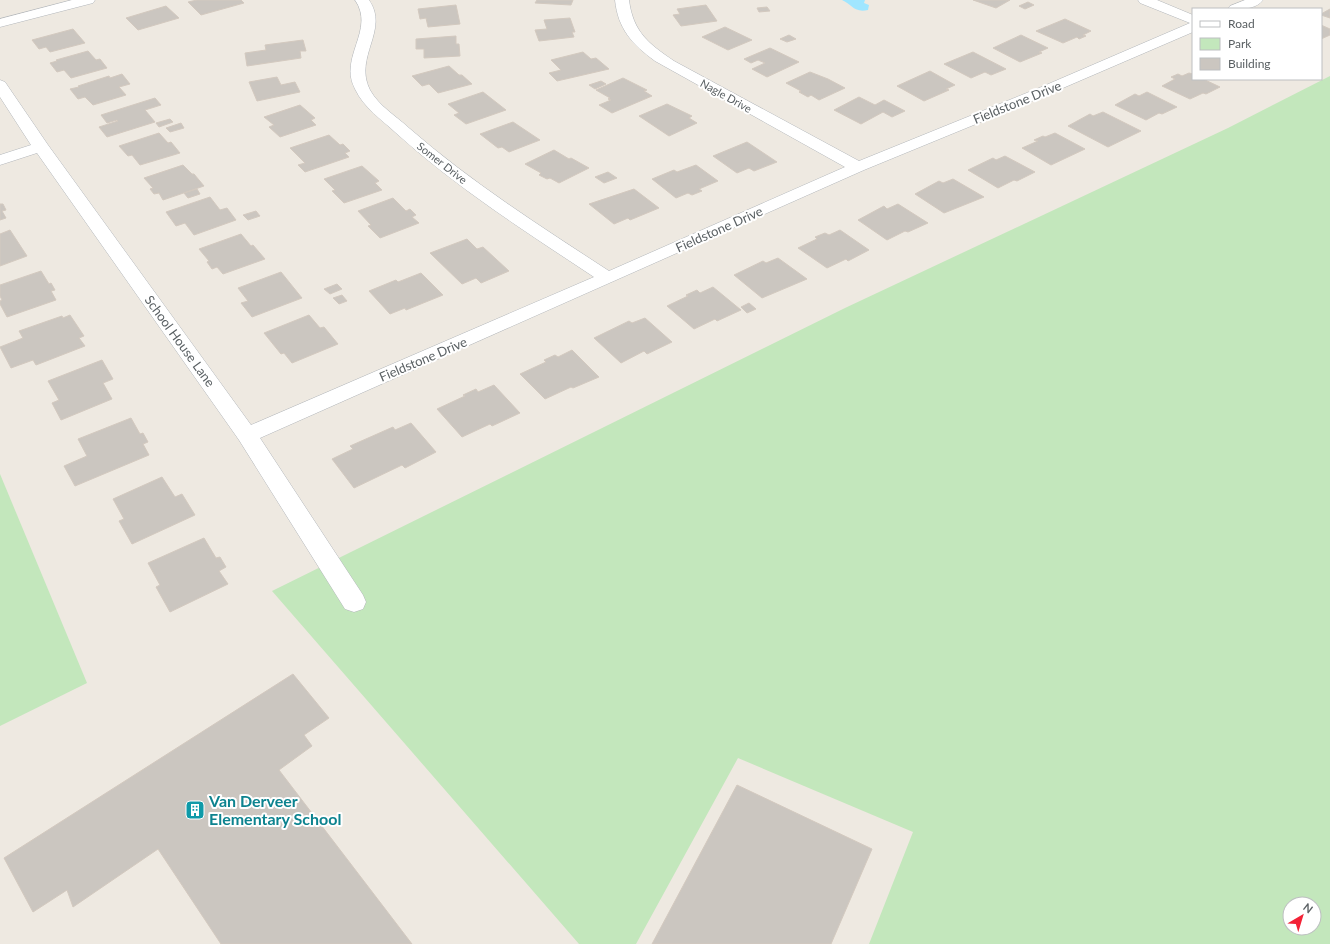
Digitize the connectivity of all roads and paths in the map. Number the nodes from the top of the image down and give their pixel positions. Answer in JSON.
{"nodes":[{"id":1,"x":88,"y":0,"type":"edge"},
{"id":2,"x":362,"y":0,"type":"edge"},
{"id":3,"x":622,"y":0,"type":"edge"},
{"id":4,"x":1145,"y":0,"type":"edge"},
{"id":5,"x":1256,"y":0,"type":"edge"},
{"id":6,"x":1237,"y":8,"type":"edge"},
{"id":7,"x":1192,"y":20,"type":"edge"},
{"id":8,"x":0,"y":23,"type":"edge"},
{"id":9,"x":1192,"y":27,"type":"edge"},
{"id":10,"x":0,"y":85,"type":"edge"},
{"id":11,"x":41,"y":147,"type":"junction"},
{"id":12,"x":0,"y":160,"type":"edge"},
{"id":13,"x":858,"y":167,"type":"junction"},
{"id":14,"x":608,"y":278,"type":"junction"},
{"id":15,"x":247,"y":434,"type":"junction"},
{"id":16,"x":354,"y":602,"type":"dead end"}],
"edges":[{"from":1,"to":8,"type":"street"},
{"from":2,"to":14,"type":"street","name":"Somer Drive"},
{"from":3,"to":13,"type":"street","name":"Nagle Drive"},
{"from":4,"to":7,"type":"street"},
{"from":5,"to":6,"type":"street"},
{"from":9,"to":13,"type":"street","name":"Fieldstone Drive"},
{"from":10,"to":11,"type":"street","name":"School House Lane"},
{"from":11,"to":12,"type":"street"},
{"from":11,"to":15,"type":"street","name":"School House Lane"},
{"from":13,"to":14,"type":"street","name":"Fieldstone Drive"},
{"from":14,"to":15,"type":"street","name":"Fieldstone Drive"},
{"from":15,"to":16,"type":"street","name":"School House Lane"}]}
